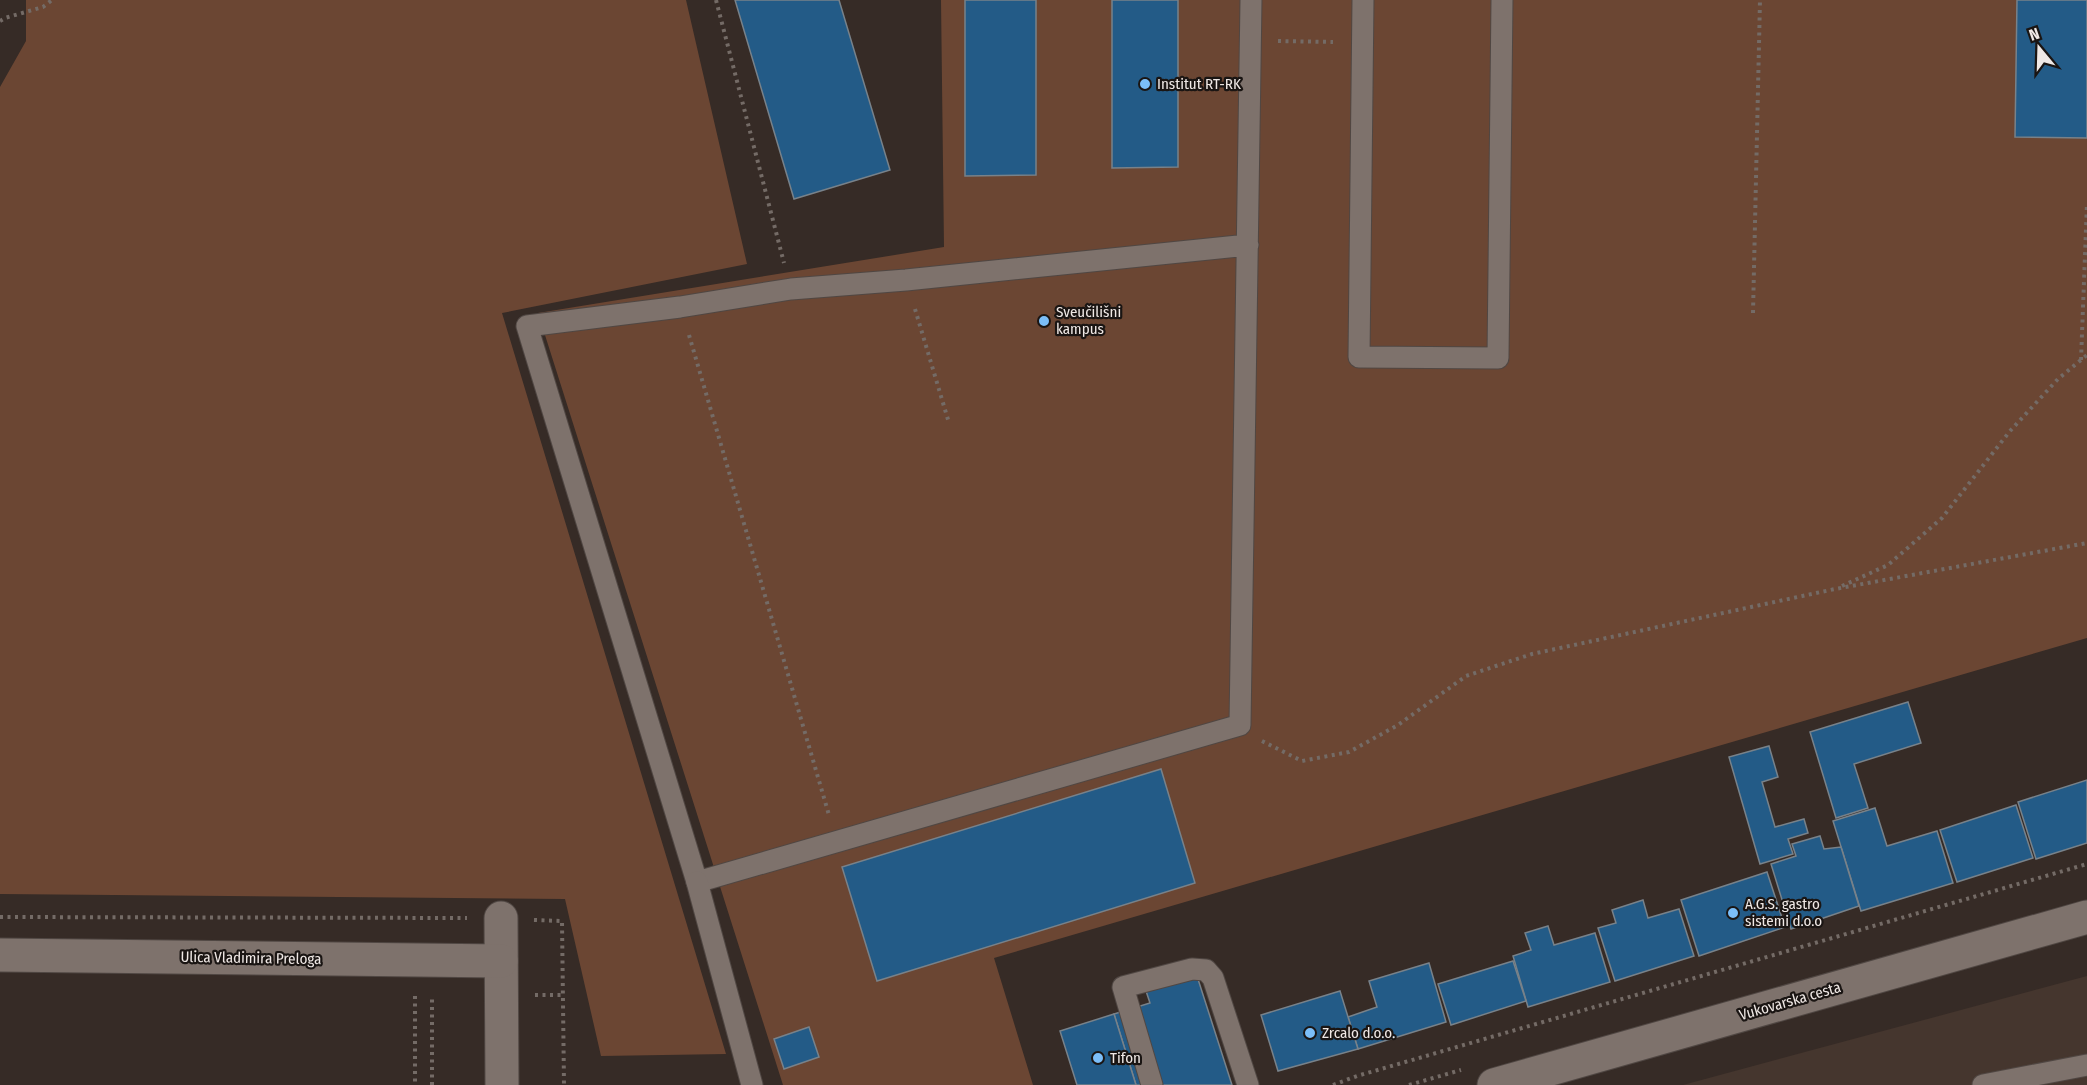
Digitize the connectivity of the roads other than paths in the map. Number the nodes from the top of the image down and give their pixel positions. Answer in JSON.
{"nodes":[{"id":1,"x":1251,"y":0,"type":"edge"},
{"id":2,"x":1363,"y":0,"type":"edge"},
{"id":3,"x":1502,"y":0,"type":"edge"},
{"id":4,"x":1248,"y":245,"type":"junction"},
{"id":5,"x":697,"y":882,"type":"junction"},
{"id":6,"x":2087,"y":916,"type":"edge"},
{"id":7,"x":501,"y":918,"type":"dead end"},
{"id":8,"x":0,"y":955,"type":"edge"},
{"id":9,"x":501,"y":961,"type":"junction"},
{"id":10,"x":2087,"y":1065,"type":"edge"},
{"id":11,"x":502,"y":1085,"type":"edge"},
{"id":12,"x":752,"y":1085,"type":"edge"},
{"id":13,"x":1152,"y":1085,"type":"edge"},
{"id":14,"x":1248,"y":1085,"type":"edge"},
{"id":15,"x":1494,"y":1085,"type":"edge"},
{"id":16,"x":1983,"y":1085,"type":"edge"}],
"edges":[{"from":1,"to":4,"type":"lane"},
{"from":2,"to":3,"type":"lane"},
{"from":4,"to":5,"type":"lane"},
{"from":4,"to":5,"type":"lane"},
{"from":5,"to":12,"type":"lane"},
{"from":6,"to":15,"type":"street","name":"Vukovarska cesta"},
{"from":7,"to":9,"type":"street"},
{"from":8,"to":9,"type":"street","name":"Ulica Vladimira Preloga"},
{"from":9,"to":11,"type":"street"},
{"from":10,"to":16,"type":"lane"},
{"from":13,"to":14,"type":"lane"}]}
